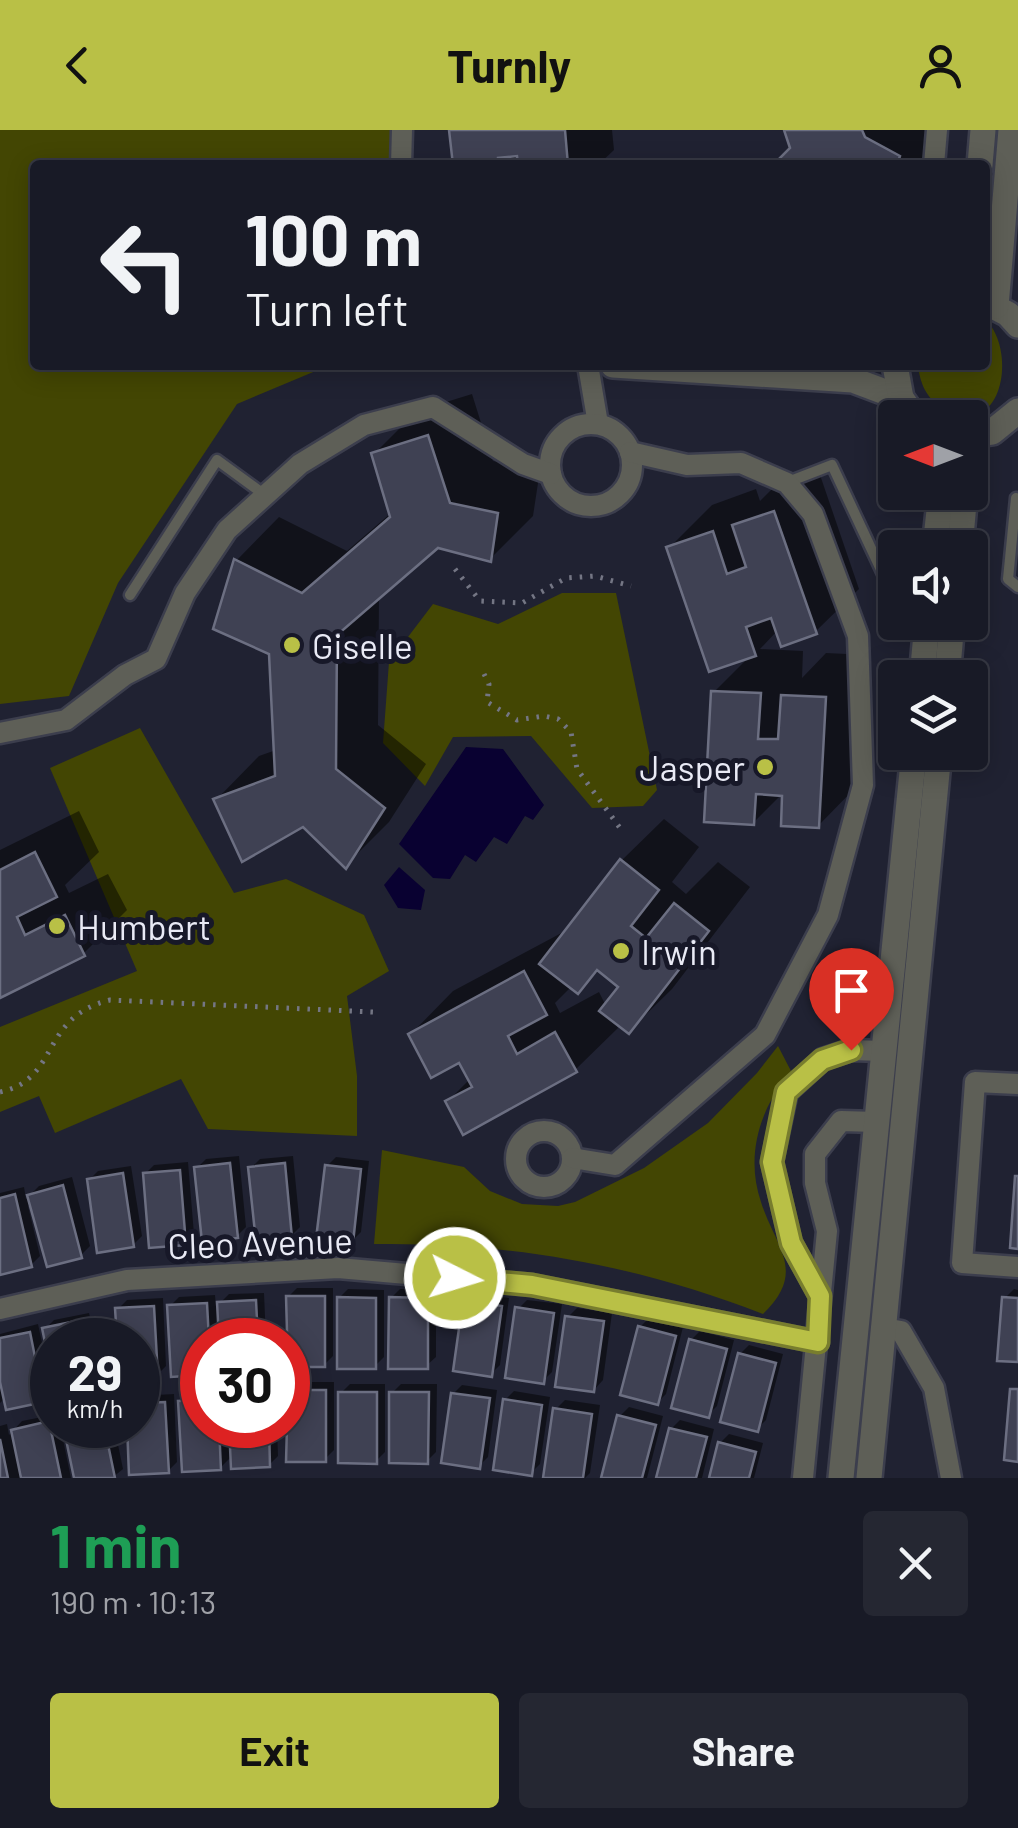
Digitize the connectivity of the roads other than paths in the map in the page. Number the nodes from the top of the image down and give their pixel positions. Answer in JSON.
{"nodes":[{"id":1,"x":402,"y":130,"type":"edge"},
{"id":2,"x":937,"y":130,"type":"edge"},
{"id":3,"x":983,"y":130,"type":"edge"},
{"id":4,"x":1010,"y":130,"type":"edge"},
{"id":5,"x":401,"y":160,"type":"edge"},
{"id":6,"x":934,"y":160,"type":"edge"},
{"id":7,"x":980,"y":160,"type":"edge"},
{"id":8,"x":990,"y":304,"type":"edge"},
{"id":9,"x":1018,"y":325,"type":"edge"},
{"id":10,"x":589,"y":370,"type":"edge"},
{"id":11,"x":692,"y":370,"type":"edge"},
{"id":12,"x":897,"y":370,"type":"edge"},
{"id":13,"x":892,"y":400,"type":"edge"},
{"id":14,"x":906,"y":400,"type":"edge"},
{"id":15,"x":1013,"y":423,"type":"edge"},
{"id":16,"x":598,"y":424,"type":"junction"},
{"id":17,"x":988,"y":433,"type":"edge"},
{"id":18,"x":630,"y":452,"type":"junction"},
{"id":19,"x":551,"y":474,"type":"junction"},
{"id":20,"x":787,"y":483,"type":"junction"},
{"id":21,"x":265,"y":495,"type":"junction"},
{"id":22,"x":1016,"y":498,"type":"edge"},
{"id":23,"x":878,"y":563,"type":"edge"},
{"id":24,"x":1018,"y":587,"type":"edge"},
{"id":25,"x":130,"y":595,"type":"dead end"},
{"id":26,"x":0,"y":733,"type":"edge"},
{"id":27,"x":912,"y":770,"type":"edge"},
{"id":28,"x":938,"y":770,"type":"edge"},
{"id":29,"x":884,"y":1051,"type":"junction"},
{"id":30,"x":910,"y":1054,"type":"junction"},
{"id":31,"x":1018,"y":1084,"type":"edge"},
{"id":32,"x":877,"y":1122,"type":"junction"},
{"id":33,"x":904,"y":1125,"type":"junction"},
{"id":34,"x":572,"y":1158,"type":"dead end"},
{"id":35,"x":1018,"y":1267,"type":"edge"},
{"id":36,"x":820,"y":1296,"type":"junction"},
{"id":37,"x":0,"y":1309,"type":"edge"},
{"id":38,"x":857,"y":1324,"type":"junction"},
{"id":39,"x":884,"y":1328,"type":"junction"},
{"id":40,"x":818,"y":1342,"type":"junction"},
{"id":41,"x":803,"y":1478,"type":"edge"},
{"id":42,"x":841,"y":1478,"type":"edge"},
{"id":43,"x":869,"y":1478,"type":"edge"},
{"id":44,"x":951,"y":1478,"type":"edge"}],
"edges":[{"from":1,"to":5,"type":"street"},
{"from":2,"to":6,"type":"street"},
{"from":3,"to":7,"type":"street"},
{"from":4,"to":8,"type":"street"},
{"from":8,"to":9,"type":"street"},
{"from":10,"to":16,"type":"street"},
{"from":11,"to":13,"type":"street"},
{"from":12,"to":14,"type":"street"},
{"from":15,"to":17,"type":"street"},
{"from":16,"to":18,"type":"street"},
{"from":16,"to":19,"type":"street"},
{"from":18,"to":19,"type":"street"},
{"from":18,"to":20,"type":"street"},
{"from":19,"to":21,"type":"street"},
{"from":20,"to":23,"type":"lane"},
{"from":20,"to":34,"type":"street"},
{"from":21,"to":25,"type":"lane"},
{"from":21,"to":26,"type":"street"},
{"from":22,"to":24,"type":"lane"},
{"from":27,"to":29,"type":"street"},
{"from":28,"to":30,"type":"street"},
{"from":29,"to":30,"type":"street"},
{"from":29,"to":32,"type":"street"},
{"from":29,"to":36,"type":"street"},
{"from":30,"to":33,"type":"street"},
{"from":31,"to":35,"type":"street"},
{"from":32,"to":33,"type":"street"},
{"from":32,"to":36,"type":"street"},
{"from":32,"to":38,"type":"street"},
{"from":33,"to":39,"type":"street"},
{"from":36,"to":40,"type":"street"},
{"from":37,"to":40,"type":"street","name":"Cleo Avenue"},
{"from":38,"to":39,"type":"street"},
{"from":38,"to":42,"type":"street"},
{"from":39,"to":43,"type":"street"},
{"from":39,"to":44,"type":"street"},
{"from":40,"to":41,"type":"street"}]}
